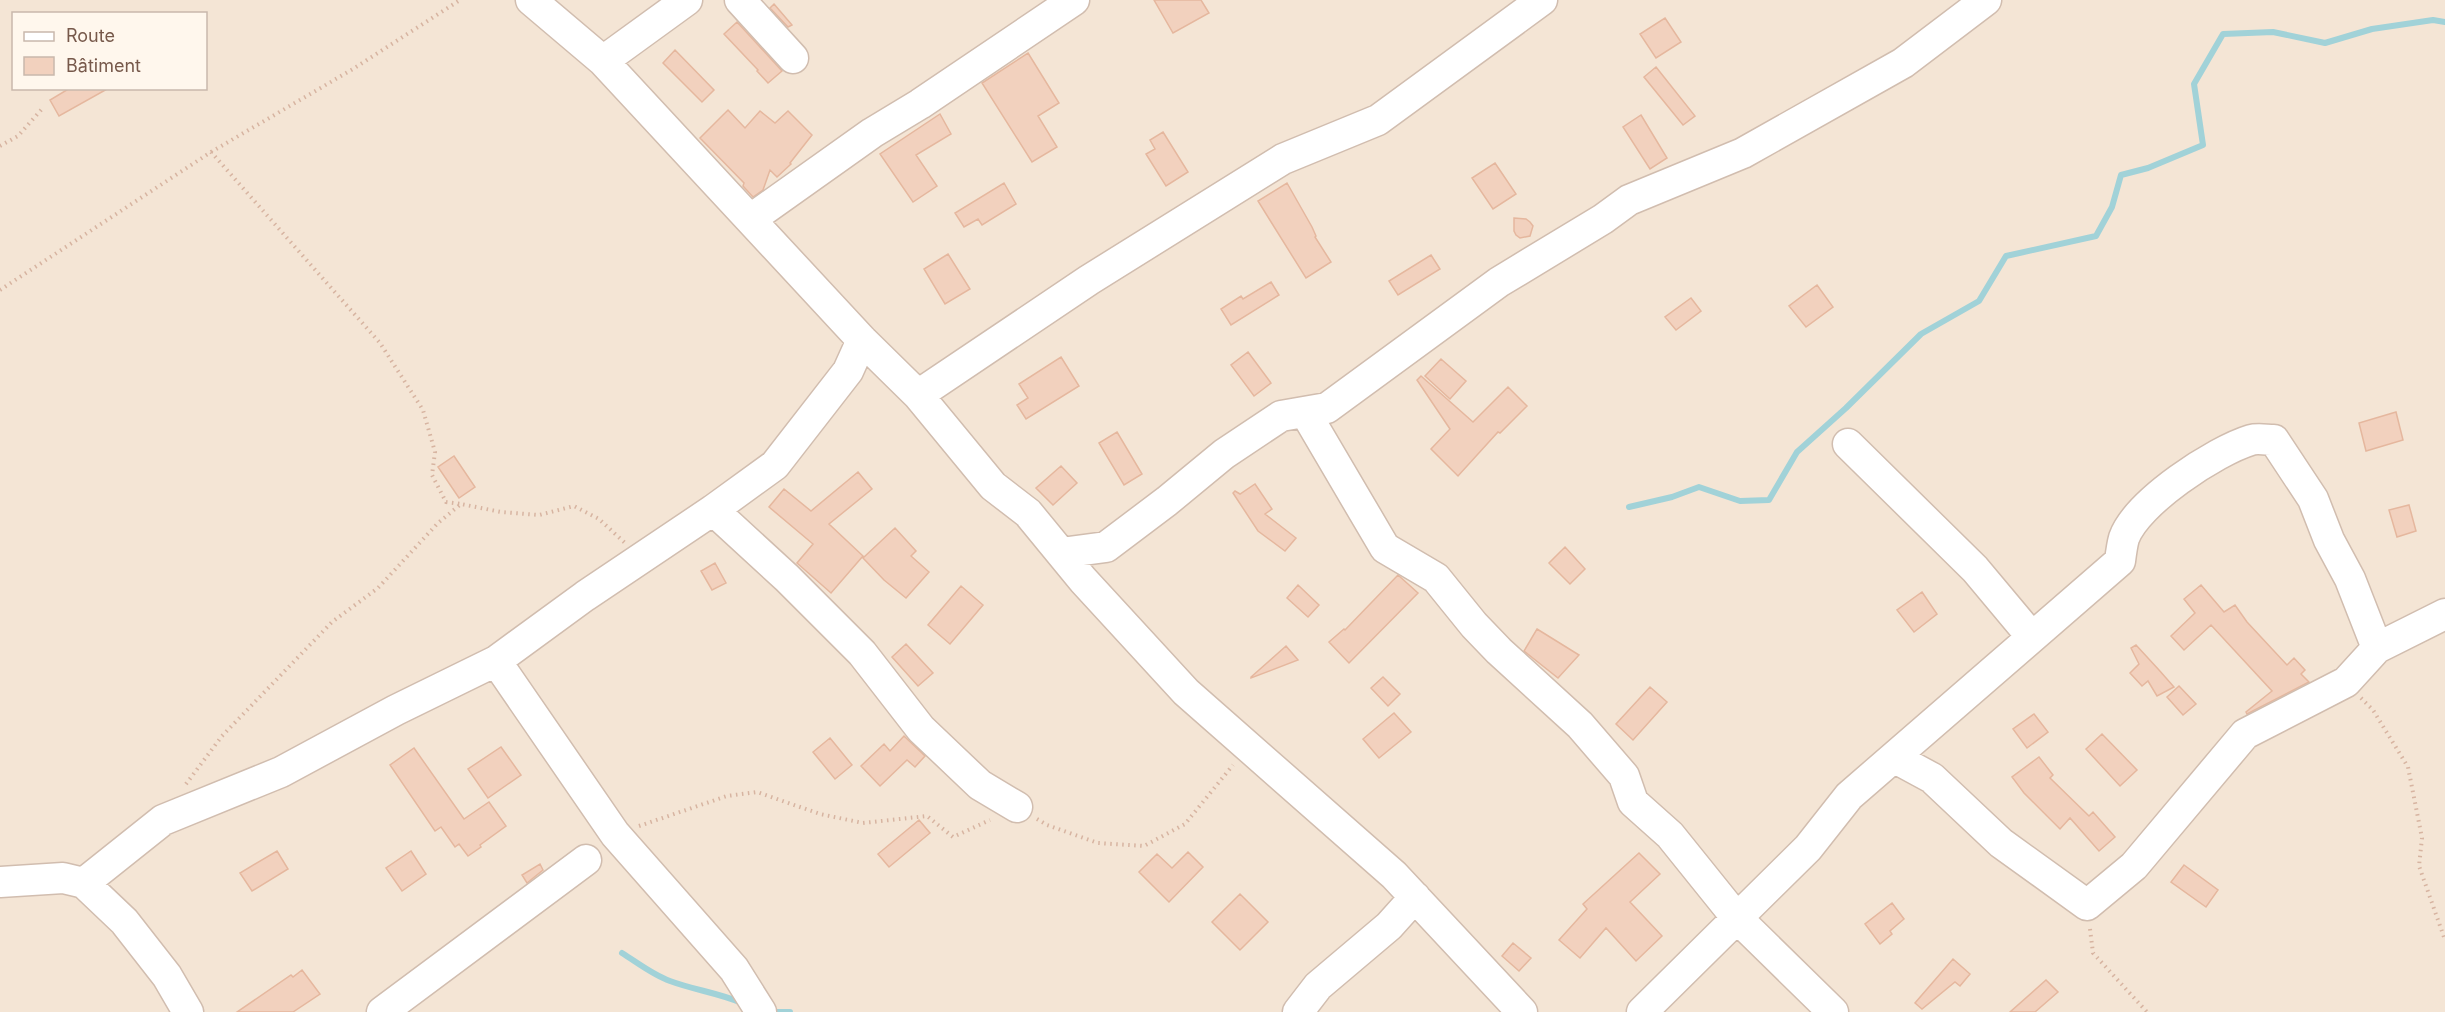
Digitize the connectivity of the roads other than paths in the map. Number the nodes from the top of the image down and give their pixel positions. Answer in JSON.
{"nodes":[{"id":1,"x":531,"y":0,"type":"edge"},
{"id":2,"x":687,"y":0,"type":"edge"},
{"id":3,"x":740,"y":0,"type":"edge"},
{"id":4,"x":1074,"y":0,"type":"edge"},
{"id":5,"x":1542,"y":0,"type":"edge"},
{"id":6,"x":1986,"y":0,"type":"edge"},
{"id":7,"x":793,"y":58,"type":"dead end"},
{"id":8,"x":603,"y":60,"type":"junction"},
{"id":9,"x":751,"y":219,"type":"junction"},
{"id":10,"x":862,"y":340,"type":"junction"},
{"id":11,"x":918,"y":395,"type":"junction"},
{"id":12,"x":1305,"y":412,"type":"junction"},
{"id":13,"x":1848,"y":444,"type":"dead end"},
{"id":14,"x":713,"y":510,"type":"junction"},
{"id":15,"x":1061,"y":554,"type":"junction"},
{"id":16,"x":2445,"y":614,"type":"edge"},
{"id":17,"x":2031,"y":636,"type":"junction"},
{"id":18,"x":2377,"y":648,"type":"junction"},
{"id":19,"x":496,"y":661,"type":"junction"},
{"id":20,"x":1895,"y":758,"type":"junction"},
{"id":21,"x":1017,"y":807,"type":"road end"},
{"id":22,"x":586,"y":860,"type":"dead end"},
{"id":23,"x":0,"y":882,"type":"edge"},
{"id":24,"x":84,"y":883,"type":"junction"},
{"id":25,"x":1415,"y":897,"type":"junction"},
{"id":26,"x":1736,"y":917,"type":"junction"},
{"id":27,"x":188,"y":1012,"type":"edge"},
{"id":28,"x":382,"y":1012,"type":"edge"},
{"id":29,"x":761,"y":1012,"type":"edge"},
{"id":30,"x":1298,"y":1012,"type":"edge"},
{"id":31,"x":1522,"y":1012,"type":"edge"},
{"id":32,"x":1642,"y":1012,"type":"edge"},
{"id":33,"x":1833,"y":1012,"type":"edge"}],
"edges":[{"from":1,"to":8,"type":"street"},
{"from":2,"to":8,"type":"street"},
{"from":3,"to":7,"type":"street"},
{"from":4,"to":9,"type":"street"},
{"from":5,"to":11,"type":"street"},
{"from":6,"to":12,"type":"street"},
{"from":8,"to":9,"type":"street"},
{"from":9,"to":10,"type":"street"},
{"from":10,"to":11,"type":"street"},
{"from":10,"to":14,"type":"street"},
{"from":11,"to":15,"type":"street"},
{"from":12,"to":15,"type":"street"},
{"from":12,"to":26,"type":"street"},
{"from":13,"to":17,"type":"street"},
{"from":14,"to":19,"type":"street"},
{"from":14,"to":21,"type":"street"},
{"from":15,"to":25,"type":"street"},
{"from":16,"to":18,"type":"street"},
{"from":17,"to":18,"type":"street"},
{"from":17,"to":20,"type":"street"},
{"from":18,"to":20,"type":"street"},
{"from":19,"to":24,"type":"street"},
{"from":19,"to":29,"type":"street"},
{"from":20,"to":26,"type":"street"},
{"from":22,"to":28,"type":"street"},
{"from":23,"to":24,"type":"street"},
{"from":24,"to":27,"type":"street"},
{"from":25,"to":30,"type":"street"},
{"from":25,"to":31,"type":"street"},
{"from":26,"to":32,"type":"street"},
{"from":26,"to":33,"type":"street"}]}
